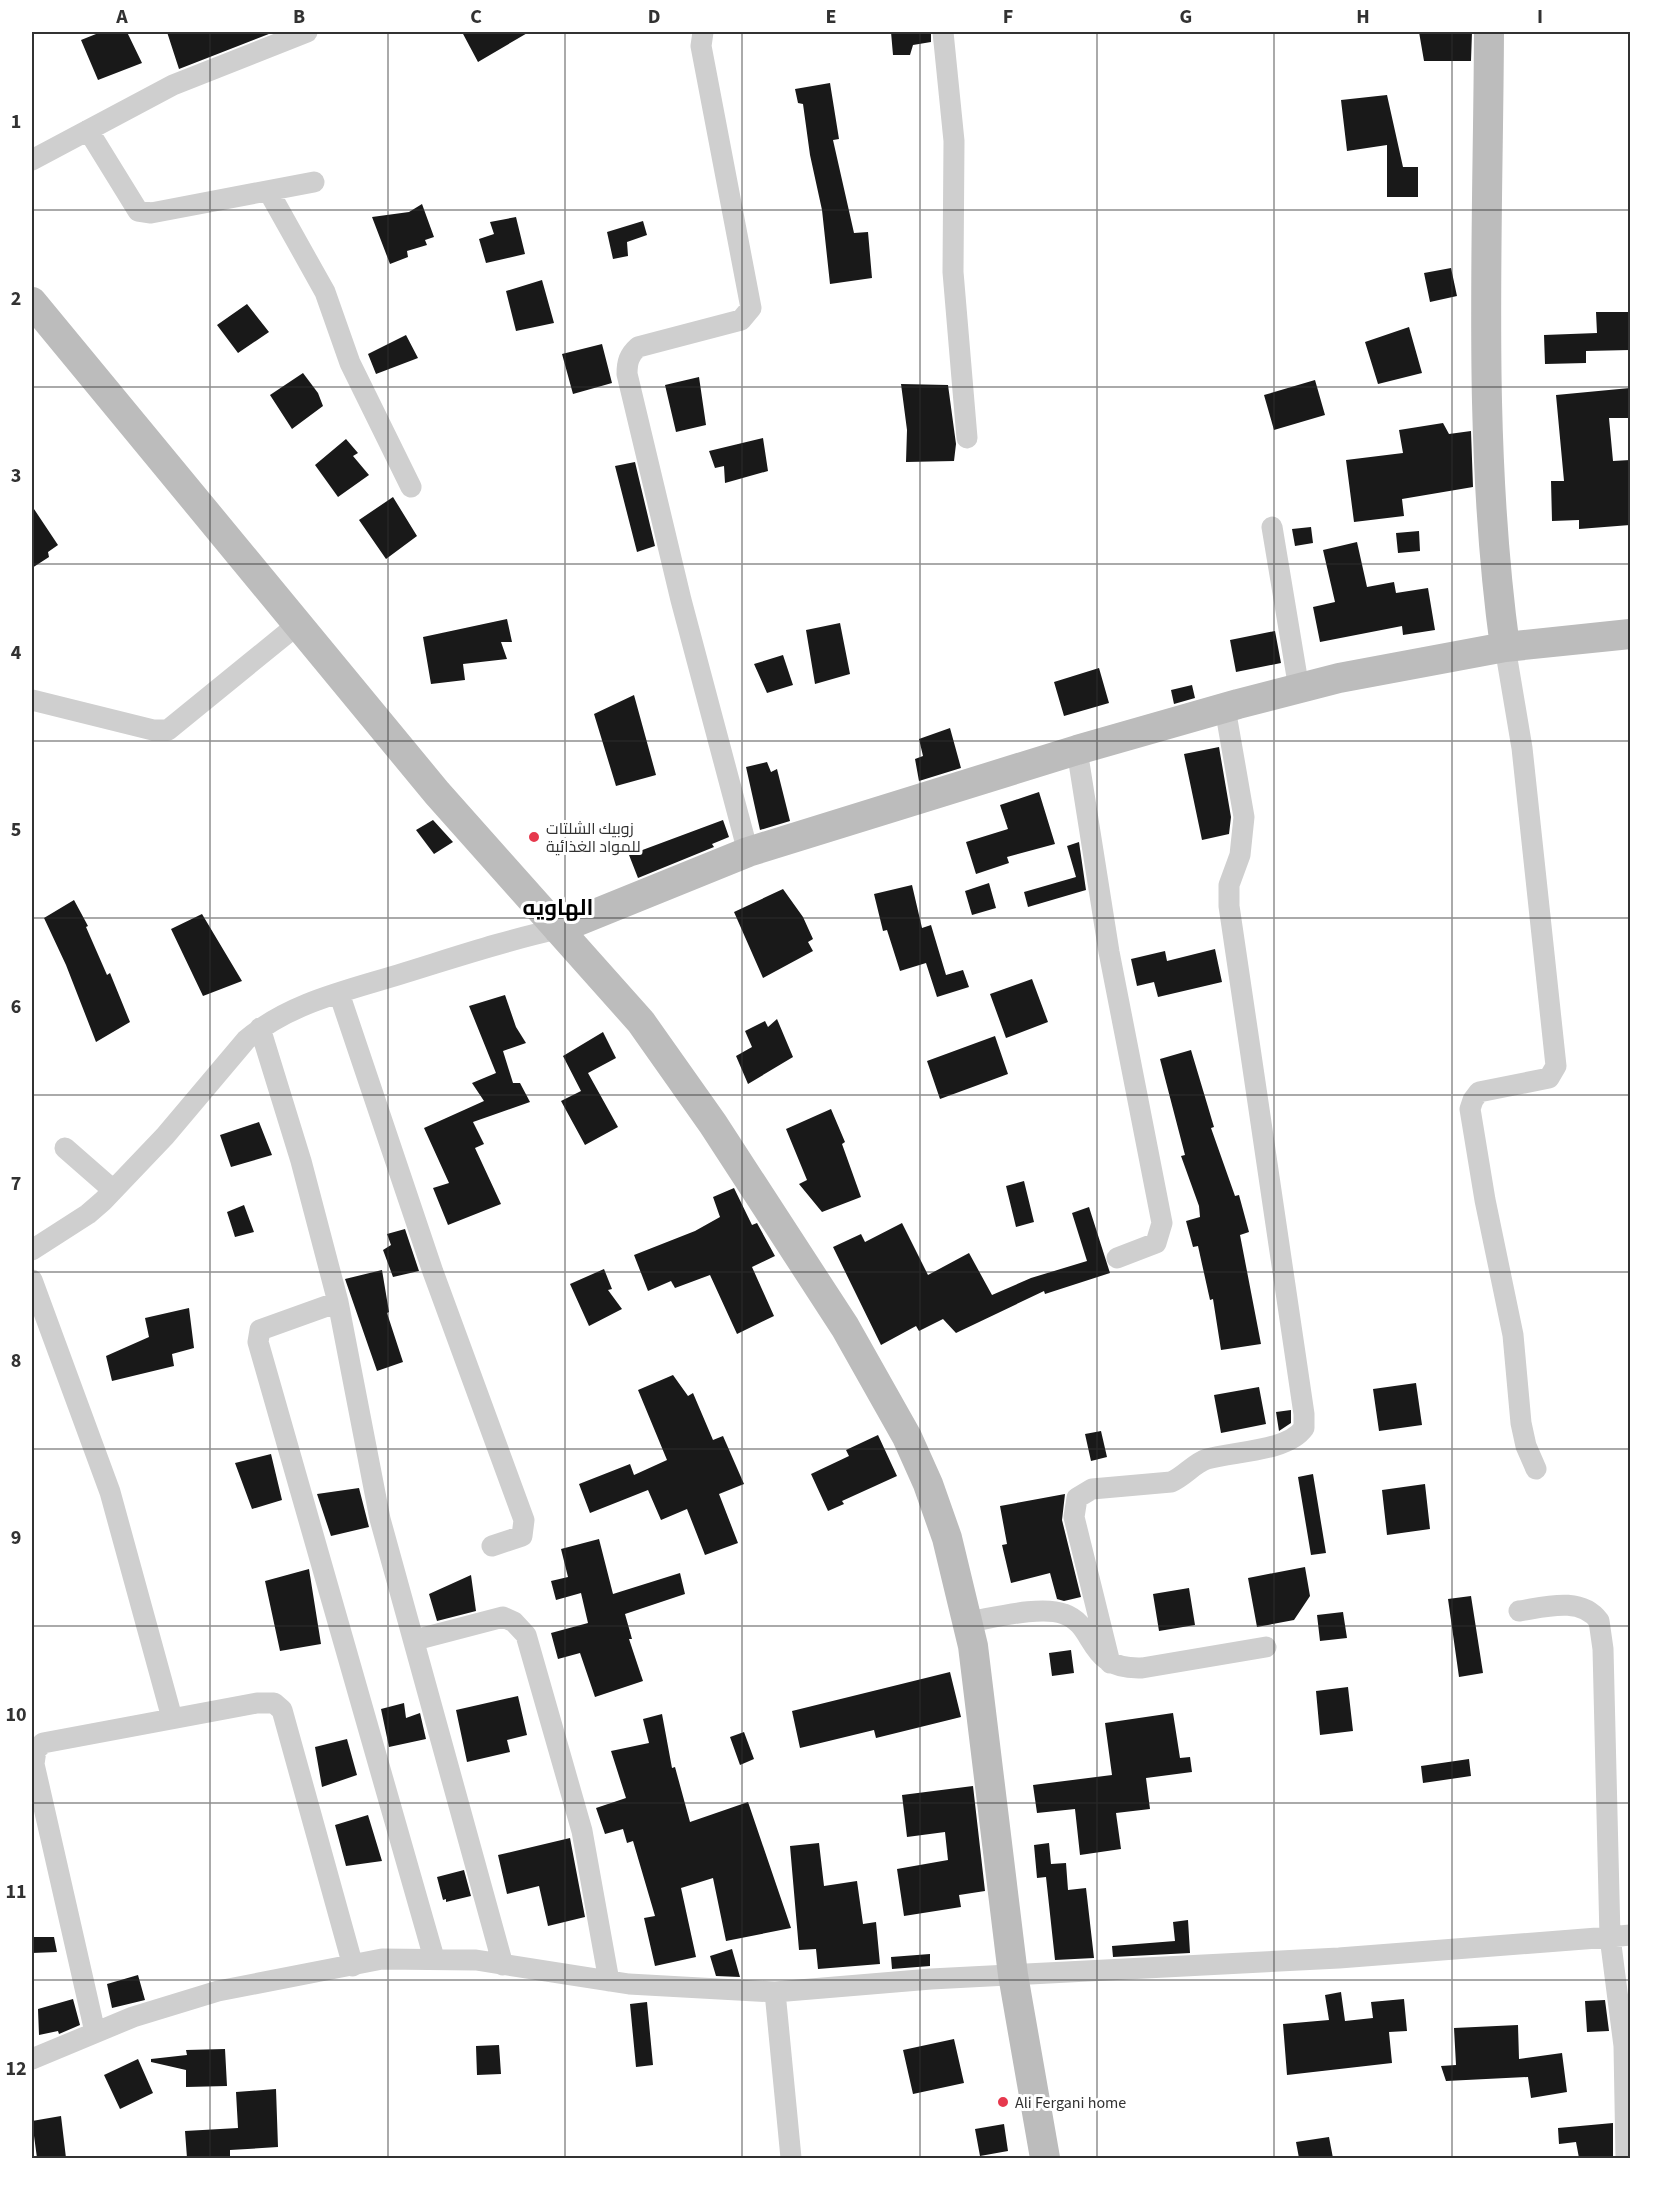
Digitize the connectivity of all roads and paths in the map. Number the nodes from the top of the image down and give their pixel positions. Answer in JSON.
{"nodes":[{"id":1,"x":307,"y":32,"type":"edge"},
{"id":2,"x":703,"y":32,"type":"edge"},
{"id":3,"x":943,"y":32,"type":"edge"},
{"id":4,"x":1489,"y":32,"type":"edge"},
{"id":5,"x":284,"y":36,"type":"edge"},
{"id":6,"x":88,"y":130,"type":"junction"},
{"id":7,"x":32,"y":159,"type":"edge"},
{"id":8,"x":314,"y":182,"type":"dead end"},
{"id":9,"x":269,"y":192,"type":"junction"},
{"id":10,"x":32,"y":302,"type":"edge"},
{"id":11,"x":967,"y":438,"type":"dead end"},
{"id":12,"x":411,"y":487,"type":"dead end"},
{"id":13,"x":1272,"y":527,"type":"dead end"},
{"id":14,"x":297,"y":625,"type":"junction"},
{"id":15,"x":1630,"y":634,"type":"edge"},
{"id":16,"x":1504,"y":647,"type":"junction"},
{"id":17,"x":1299,"y":689,"type":"junction"},
{"id":18,"x":32,"y":700,"type":"edge"},
{"id":19,"x":1225,"y":708,"type":"junction"},
{"id":20,"x":1077,"y":750,"type":"junction"},
{"id":21,"x":748,"y":852,"type":"junction"},
{"id":22,"x":558,"y":929,"type":"junction"},
{"id":23,"x":339,"y":993,"type":"junction"},
{"id":24,"x":260,"y":1028,"type":"junction"},
{"id":25,"x":65,"y":1148,"type":"dead end"},
{"id":26,"x":113,"y":1190,"type":"junction"},
{"id":27,"x":32,"y":1250,"type":"edge"},
{"id":28,"x":1117,"y":1258,"type":"dead end"},
{"id":29,"x":32,"y":1280,"type":"edge"},
{"id":30,"x":338,"y":1302,"type":"junction"},
{"id":31,"x":1536,"y":1469,"type":"dead end"},
{"id":32,"x":492,"y":1546,"type":"dead end"},
{"id":33,"x":1519,"y":1611,"type":"dead end"},
{"id":34,"x":968,"y":1622,"type":"junction"},
{"id":35,"x":415,"y":1640,"type":"junction"},
{"id":36,"x":1266,"y":1647,"type":"dead end"},
{"id":37,"x":1110,"y":1663,"type":"junction"},
{"id":38,"x":172,"y":1718,"type":"junction"},
{"id":39,"x":1620,"y":1936,"type":"edge"},
{"id":40,"x":435,"y":1958,"type":"junction"},
{"id":41,"x":503,"y":1965,"type":"junction"},
{"id":42,"x":353,"y":1966,"type":"junction"},
{"id":43,"x":1013,"y":1975,"type":"junction"},
{"id":44,"x":609,"y":1981,"type":"junction"},
{"id":45,"x":775,"y":1992,"type":"junction"},
{"id":46,"x":95,"y":2032,"type":"junction"},
{"id":47,"x":32,"y":2058,"type":"edge"},
{"id":48,"x":791,"y":2158,"type":"edge"},
{"id":49,"x":1045,"y":2158,"type":"edge"},
{"id":50,"x":1626,"y":2158,"type":"edge"}],
"edges":[{"from":1,"to":5,"type":"street"},
{"from":2,"to":21,"type":"street"},
{"from":3,"to":11,"type":"street"},
{"from":4,"to":16,"type":"street"},
{"from":5,"to":6,"type":"street"},
{"from":6,"to":7,"type":"street"},
{"from":6,"to":9,"type":"street"},
{"from":8,"to":9,"type":"street"},
{"from":9,"to":12,"type":"street"},
{"from":10,"to":14,"type":"street"},
{"from":13,"to":17,"type":"street"},
{"from":14,"to":18,"type":"street"},
{"from":14,"to":22,"type":"street"},
{"from":15,"to":16,"type":"street"},
{"from":16,"to":17,"type":"street"},
{"from":16,"to":31,"type":"street"},
{"from":17,"to":19,"type":"street"},
{"from":19,"to":20,"type":"street"},
{"from":19,"to":37,"type":"street"},
{"from":20,"to":21,"type":"street"},
{"from":20,"to":28,"type":"street"},
{"from":21,"to":22,"type":"street"},
{"from":22,"to":23,"type":"street"},
{"from":22,"to":34,"type":"street"},
{"from":23,"to":24,"type":"street"},
{"from":23,"to":32,"type":"street"},
{"from":24,"to":26,"type":"street"},
{"from":24,"to":30,"type":"street"},
{"from":25,"to":26,"type":"street"},
{"from":26,"to":27,"type":"street"},
{"from":29,"to":38,"type":"street"},
{"from":30,"to":35,"type":"street"},
{"from":30,"to":40,"type":"street"},
{"from":33,"to":39,"type":"street"},
{"from":34,"to":37,"type":"street"},
{"from":34,"to":43,"type":"street"},
{"from":35,"to":41,"type":"street"},
{"from":35,"to":44,"type":"street"},
{"from":36,"to":37,"type":"street"},
{"from":38,"to":42,"type":"street"},
{"from":38,"to":46,"type":"street"},
{"from":39,"to":43,"type":"street"},
{"from":39,"to":50,"type":"street"},
{"from":40,"to":41,"type":"street"},
{"from":40,"to":42,"type":"street"},
{"from":41,"to":44,"type":"street"},
{"from":42,"to":46,"type":"street"},
{"from":43,"to":45,"type":"street"},
{"from":43,"to":49,"type":"street"},
{"from":44,"to":45,"type":"street"},
{"from":45,"to":48,"type":"street"},
{"from":46,"to":47,"type":"street"}]}
